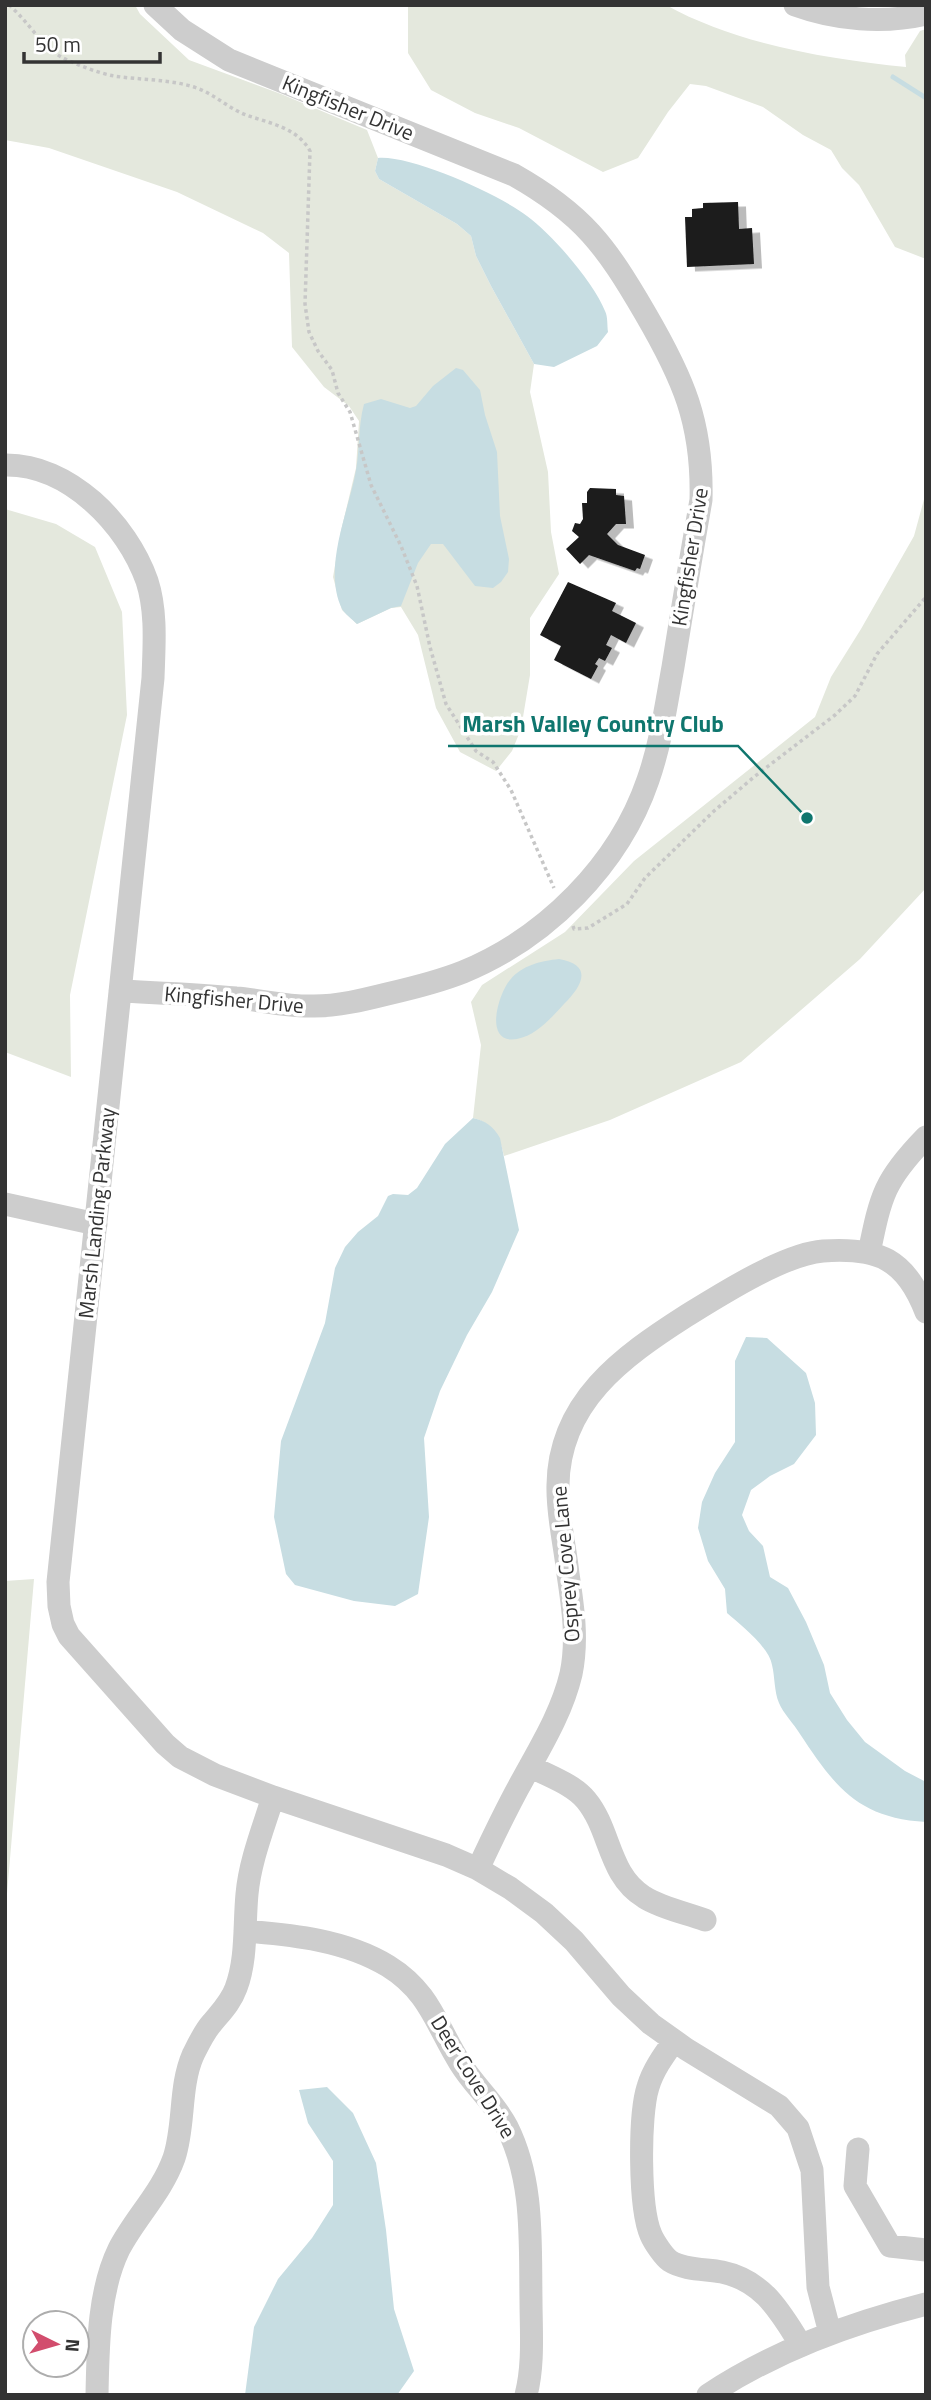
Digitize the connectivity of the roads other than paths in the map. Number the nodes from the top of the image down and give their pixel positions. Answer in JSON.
{"nodes":[{"id":1,"x":155,"y":5,"type":"edge"},
{"id":2,"x":795,"y":5,"type":"edge"},
{"id":3,"x":926,"y":14,"type":"edge"},
{"id":4,"x":5,"y":465,"type":"edge"},
{"id":5,"x":120,"y":991,"type":"junction"},
{"id":6,"x":926,"y":1137,"type":"edge"},
{"id":7,"x":5,"y":1204,"type":"edge"},
{"id":8,"x":96,"y":1224,"type":"junction"},
{"id":9,"x":869,"y":1252,"type":"junction"},
{"id":10,"x":926,"y":1312,"type":"edge"},
{"id":11,"x":530,"y":1766,"type":"junction"},
{"id":12,"x":273,"y":1797,"type":"junction"},
{"id":13,"x":478,"y":1870,"type":"junction"},
{"id":14,"x":705,"y":1920,"type":"dead end"},
{"id":15,"x":245,"y":1931,"type":"junction"},
{"id":16,"x":674,"y":2041,"type":"junction"},
{"id":17,"x":858,"y":2149,"type":"dead end"},
{"id":18,"x":926,"y":2250,"type":"edge"},
{"id":19,"x":926,"y":2304,"type":"edge"},
{"id":20,"x":830,"y":2333,"type":"junction"},
{"id":21,"x":802,"y":2345,"type":"junction"},
{"id":22,"x":97,"y":2395,"type":"edge"},
{"id":23,"x":526,"y":2395,"type":"edge"},
{"id":24,"x":708,"y":2395,"type":"edge"}],
"edges":[{"from":1,"to":5,"type":"street","name":"Kingfisher Drive"},
{"from":2,"to":3,"type":"street"},
{"from":4,"to":5,"type":"street","name":"Marsh Landing Parkway"},
{"from":5,"to":8,"type":"street","name":"Marsh Landing Parkway"},
{"from":6,"to":9,"type":"street"},
{"from":7,"to":8,"type":"street"},
{"from":8,"to":12,"type":"street","name":"Marsh Landing Parkway"},
{"from":9,"to":10,"type":"street","name":"Osprey Cove Lane"},
{"from":9,"to":11,"type":"street","name":"Osprey Cove Lane"},
{"from":11,"to":13,"type":"street","name":"Osprey Cove Lane"},
{"from":11,"to":14,"type":"street"},
{"from":12,"to":13,"type":"street"},
{"from":12,"to":15,"type":"street"},
{"from":13,"to":16,"type":"street"},
{"from":15,"to":22,"type":"street"},
{"from":15,"to":23,"type":"street","name":"Deer Cove Drive"},
{"from":16,"to":20,"type":"street"},
{"from":16,"to":21,"type":"street"},
{"from":17,"to":18,"type":"street"},
{"from":19,"to":20,"type":"street"},
{"from":20,"to":21,"type":"street"},
{"from":21,"to":24,"type":"street"}]}
